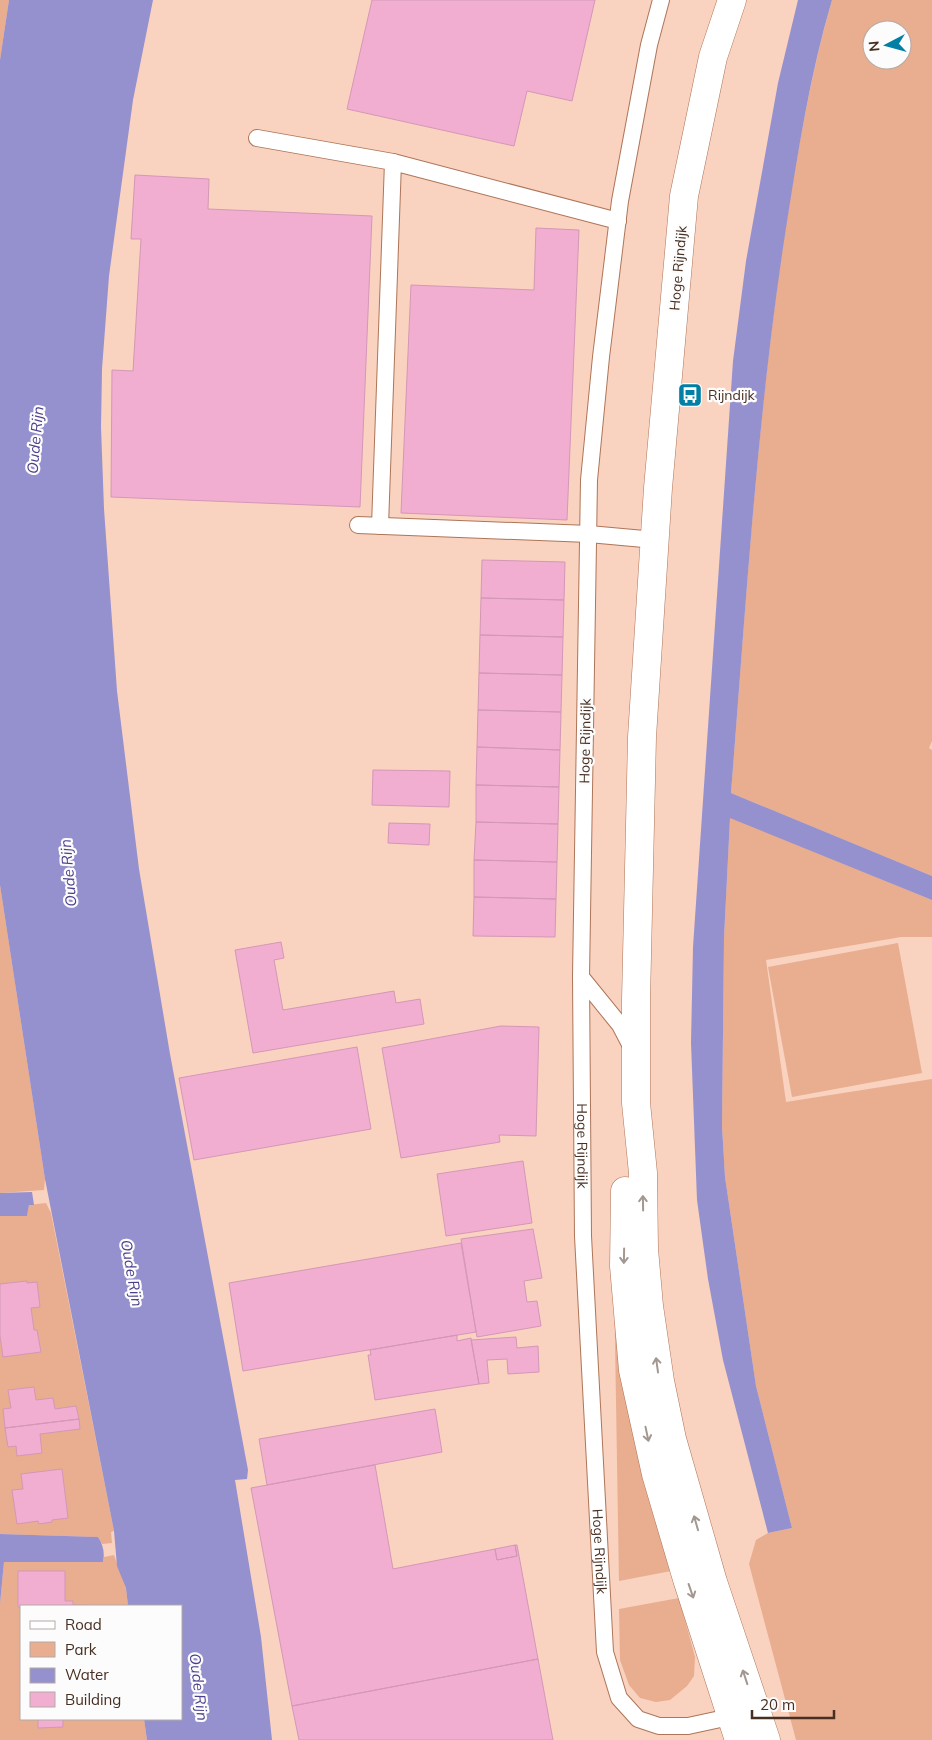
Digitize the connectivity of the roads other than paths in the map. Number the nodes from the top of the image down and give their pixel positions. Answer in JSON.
{"nodes":[{"id":1,"x":661,"y":0,"type":"edge"},
{"id":2,"x":732,"y":0,"type":"edge"},
{"id":3,"x":258,"y":138,"type":"dead end"},
{"id":4,"x":393,"y":162,"type":"junction"},
{"id":5,"x":618,"y":221,"type":"junction"},
{"id":6,"x":358,"y":525,"type":"dead end"},
{"id":7,"x":380,"y":526,"type":"junction"},
{"id":8,"x":589,"y":534,"type":"junction"},
{"id":9,"x":655,"y":540,"type":"junction"},
{"id":10,"x":581,"y":977,"type":"junction"},
{"id":11,"x":636,"y":1056,"type":"junction"},
{"id":12,"x":742,"y":1723,"type":"edge"},
{"id":13,"x":766,"y":1740,"type":"edge"}],
"edges":[{"from":1,"to":5,"type":"lane","name":"Hoge Rijndijk"},
{"from":2,"to":9,"type":"street","name":"Hoge Rijndijk"},
{"from":3,"to":4,"type":"lane"},
{"from":4,"to":5,"type":"lane"},
{"from":4,"to":7,"type":"lane"},
{"from":5,"to":8,"type":"lane","name":"Hoge Rijndijk"},
{"from":6,"to":7,"type":"lane"},
{"from":7,"to":8,"type":"lane"},
{"from":8,"to":9,"type":"lane"},
{"from":8,"to":10,"type":"lane","name":"Hoge Rijndijk"},
{"from":9,"to":11,"type":"street","name":"Hoge Rijndijk"},
{"from":10,"to":11,"type":"lane"},
{"from":10,"to":12,"type":"lane","name":"Hoge Rijndijk"},
{"from":11,"to":12,"type":"street","name":"Hoge Rijndijk"},
{"from":12,"to":13,"type":"street","name":"Hoge Rijndijk"}]}
